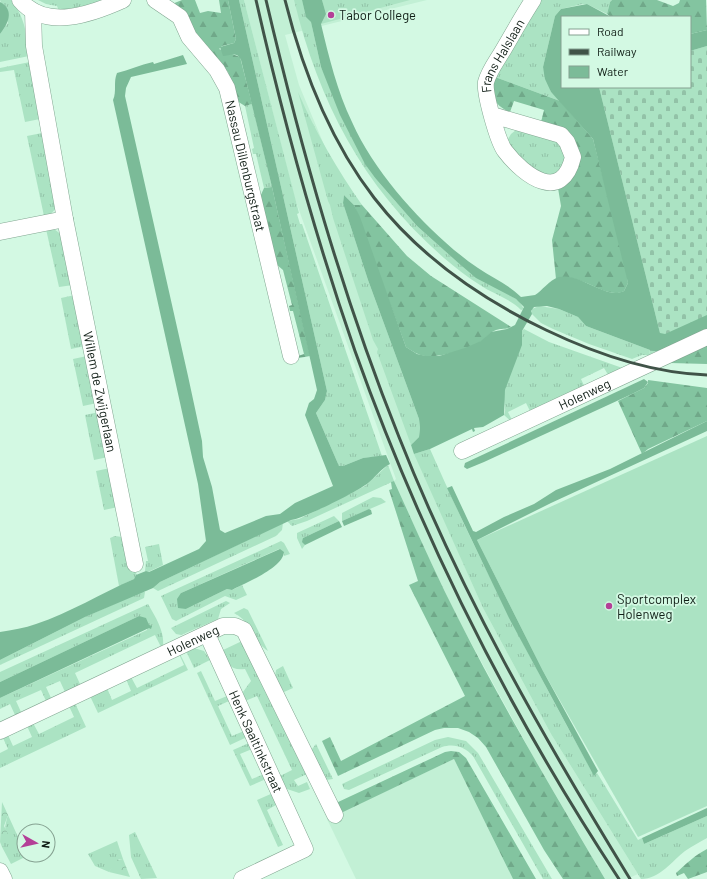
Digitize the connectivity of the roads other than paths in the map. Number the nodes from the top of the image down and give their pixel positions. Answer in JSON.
{"nodes":[{"id":1,"x":20,"y":0,"type":"edge"},
{"id":2,"x":123,"y":0,"type":"edge"},
{"id":3,"x":155,"y":0,"type":"edge"},
{"id":4,"x":533,"y":0,"type":"edge"},
{"id":5,"x":33,"y":11,"type":"junction"},
{"id":6,"x":492,"y":115,"type":"junction"},
{"id":7,"x":65,"y":219,"type":"junction"},
{"id":8,"x":0,"y":232,"type":"edge"},
{"id":9,"x":707,"y":337,"type":"edge"},
{"id":10,"x":291,"y":356,"type":"dead end"},
{"id":11,"x":462,"y":451,"type":"dead end"},
{"id":12,"x":135,"y":564,"type":"dead end"},
{"id":13,"x":207,"y":634,"type":"junction"},
{"id":14,"x":0,"y":731,"type":"edge"},
{"id":15,"x":335,"y":815,"type":"dead end"},
{"id":16,"x":0,"y":871,"type":"edge"},
{"id":17,"x":4,"y":879,"type":"edge"},
{"id":18,"x":242,"y":879,"type":"edge"}],
"edges":[{"from":1,"to":5,"type":"street"},
{"from":2,"to":5,"type":"street"},
{"from":3,"to":10,"type":"street","name":"Nassau Dillenburgstraat"},
{"from":4,"to":6,"type":"street","name":"Frans Halslaan"},
{"from":5,"to":7,"type":"street","name":"Willem de Zwijgerlaan"},
{"from":6,"to":6,"type":"street","name":"Frans Halslaan"},
{"from":7,"to":8,"type":"street"},
{"from":7,"to":12,"type":"street","name":"Willem de Zwijgerlaan"},
{"from":9,"to":11,"type":"street","name":"Holenweg"},
{"from":13,"to":14,"type":"street","name":"Holenweg"},
{"from":13,"to":15,"type":"street","name":"Holenweg"},
{"from":13,"to":18,"type":"street","name":"Henk Saaltinkstraat"},
{"from":16,"to":17,"type":"street"}]}
